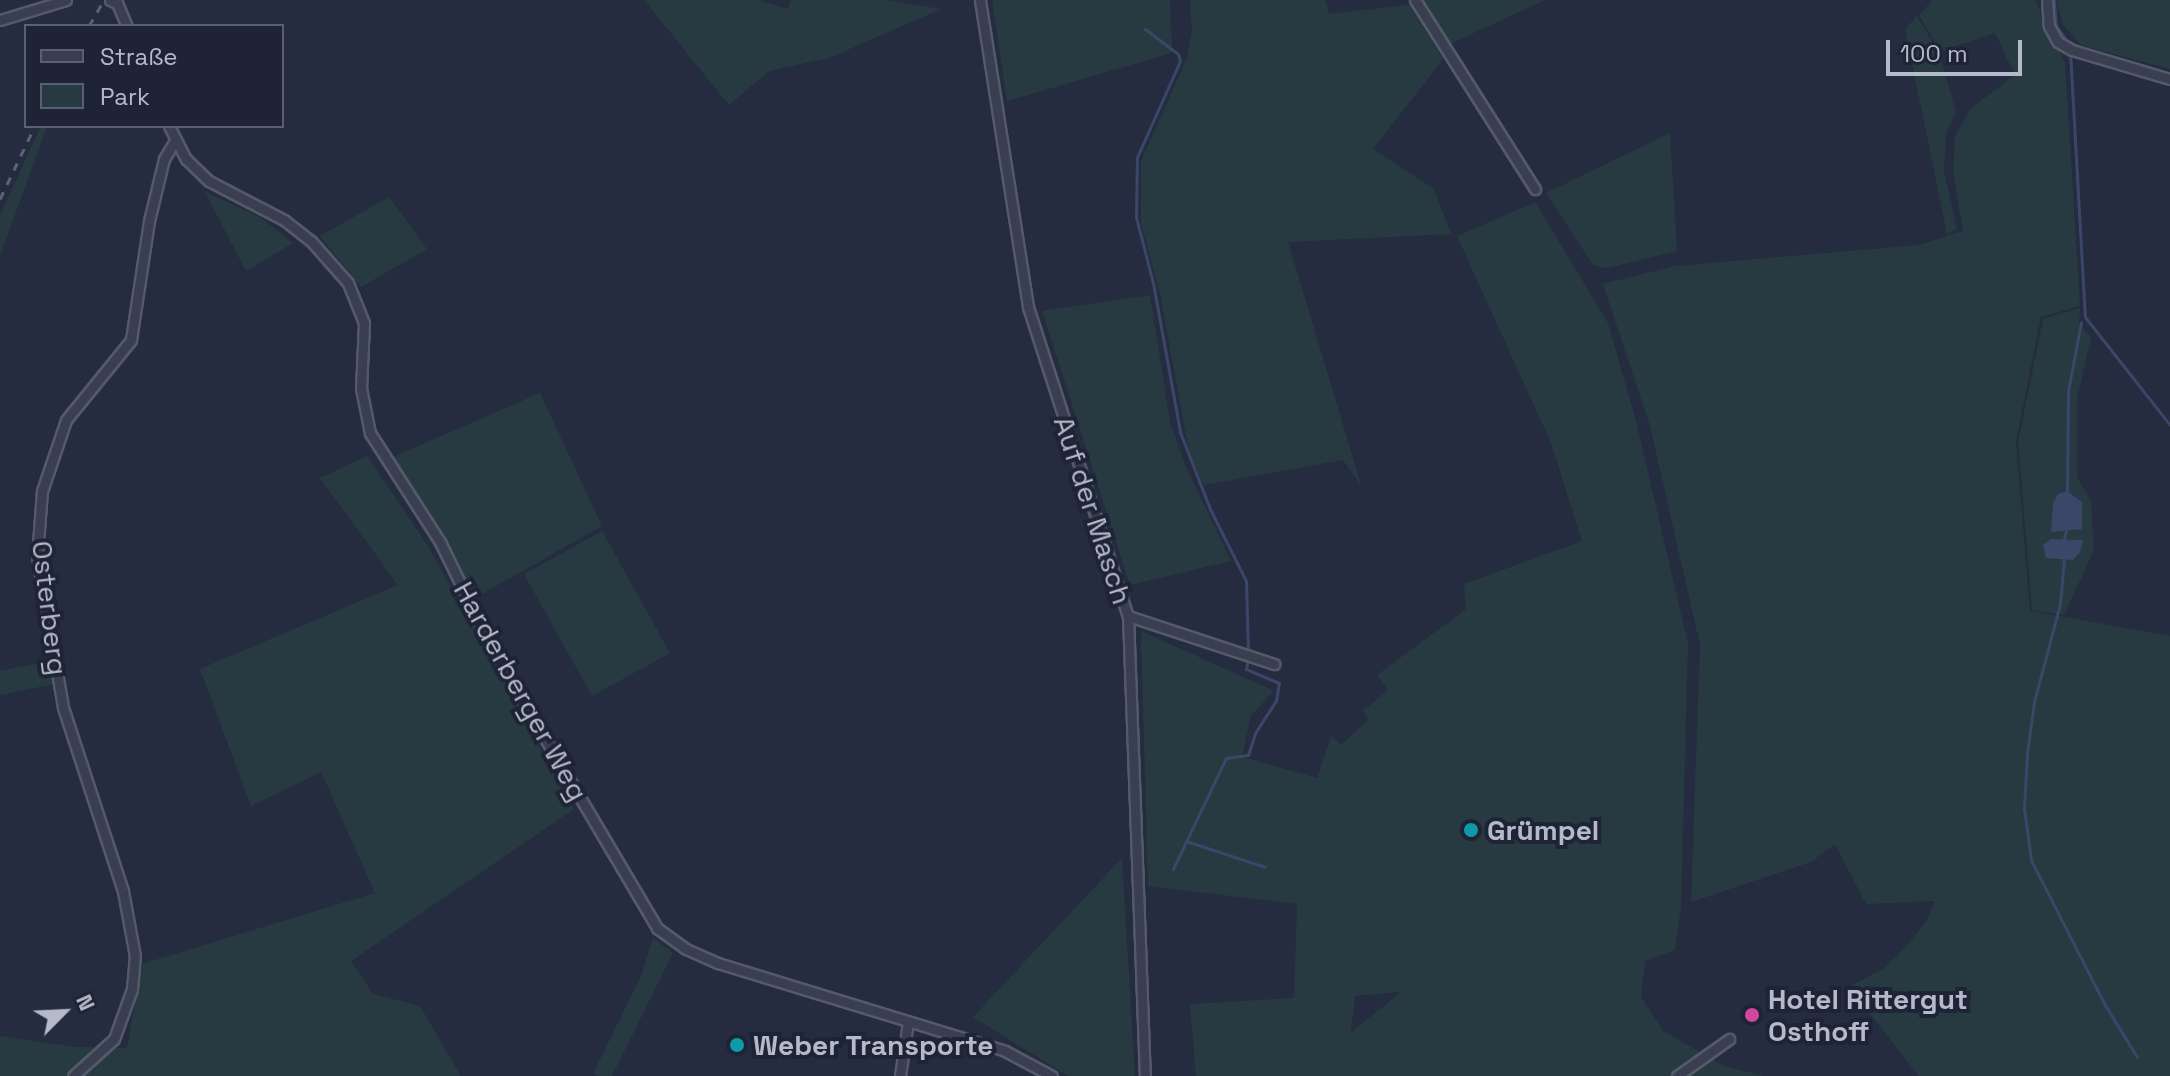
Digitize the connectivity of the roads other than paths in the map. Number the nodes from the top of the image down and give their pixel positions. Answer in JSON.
{"nodes":[{"id":1,"x":66,"y":0,"type":"edge"},
{"id":2,"x":980,"y":0,"type":"edge"},
{"id":3,"x":1415,"y":0,"type":"edge"},
{"id":4,"x":2047,"y":0,"type":"edge"},
{"id":5,"x":116,"y":1,"type":"edge"},
{"id":6,"x":0,"y":20,"type":"edge"},
{"id":7,"x":126,"y":24,"type":"edge"},
{"id":8,"x":2170,"y":79,"type":"edge"},
{"id":9,"x":170,"y":128,"type":"edge"},
{"id":10,"x":175,"y":141,"type":"junction"},
{"id":11,"x":1535,"y":189,"type":"dead end"},
{"id":12,"x":1128,"y":616,"type":"junction"},
{"id":13,"x":1274,"y":664,"type":"dead end"},
{"id":14,"x":908,"y":1022,"type":"junction"},
{"id":15,"x":1729,"y":1039,"type":"dead end"},
{"id":16,"x":73,"y":1076,"type":"edge"},
{"id":17,"x":900,"y":1076,"type":"edge"},
{"id":18,"x":1052,"y":1076,"type":"edge"},
{"id":19,"x":1145,"y":1076,"type":"edge"},
{"id":20,"x":1677,"y":1076,"type":"edge"}],
"edges":[{"from":1,"to":6,"type":"street"},
{"from":2,"to":12,"type":"street","name":"Auf der Masch"},
{"from":3,"to":11,"type":"street"},
{"from":4,"to":8,"type":"street"},
{"from":5,"to":7,"type":"street"},
{"from":9,"to":10,"type":"street","name":"Harderberger Weg"},
{"from":10,"to":14,"type":"street","name":"Harderberger Weg"},
{"from":10,"to":16,"type":"street","name":"Osterberg"},
{"from":12,"to":13,"type":"street"},
{"from":12,"to":19,"type":"street","name":"Auf der Masch"},
{"from":14,"to":17,"type":"street"},
{"from":14,"to":18,"type":"street","name":"Harderberger Weg"},
{"from":15,"to":20,"type":"street"}]}
